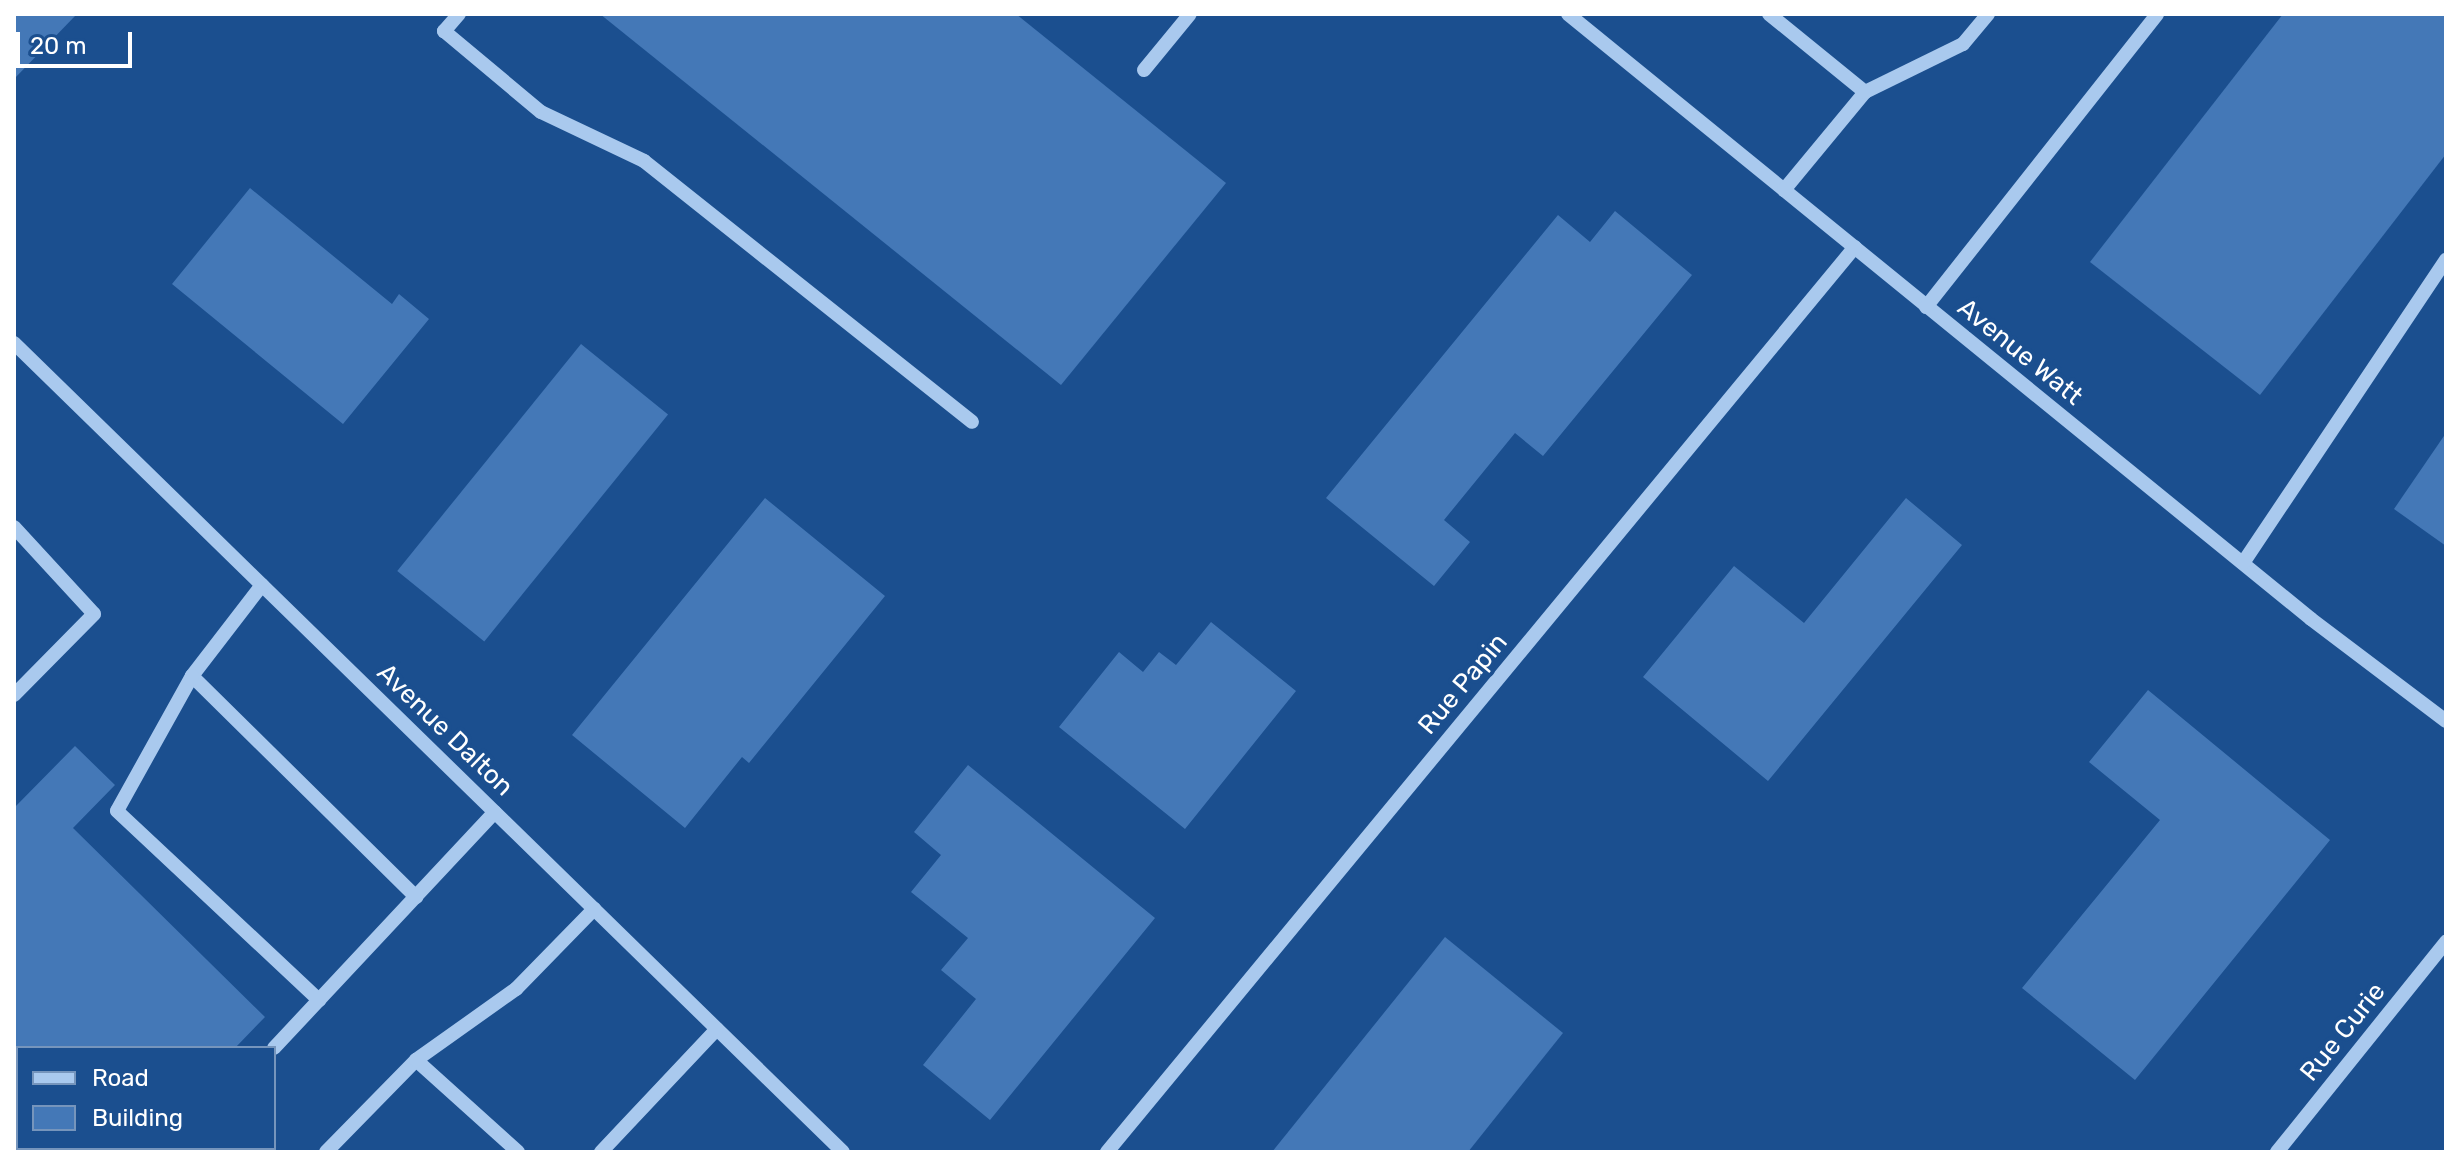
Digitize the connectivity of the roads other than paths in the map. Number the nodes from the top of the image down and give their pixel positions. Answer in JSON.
{"nodes":[{"id":1,"x":459,"y":14,"type":"edge"},
{"id":2,"x":1190,"y":14,"type":"edge"},
{"id":3,"x":1568,"y":14,"type":"edge"},
{"id":4,"x":1769,"y":14,"type":"edge"},
{"id":5,"x":1988,"y":14,"type":"edge"},
{"id":6,"x":2157,"y":14,"type":"edge"},
{"id":7,"x":1144,"y":70,"type":"dead end"},
{"id":8,"x":1865,"y":92,"type":"junction"},
{"id":9,"x":1784,"y":190,"type":"junction"},
{"id":10,"x":1855,"y":247,"type":"junction"},
{"id":11,"x":2446,"y":260,"type":"edge"},
{"id":12,"x":1926,"y":307,"type":"junction"},
{"id":13,"x":14,"y":343,"type":"edge"},
{"id":14,"x":972,"y":422,"type":"dead end"},
{"id":15,"x":14,"y":527,"type":"edge"},
{"id":16,"x":2243,"y":563,"type":"junction"},
{"id":17,"x":262,"y":585,"type":"junction"},
{"id":18,"x":192,"y":676,"type":"junction"},
{"id":19,"x":14,"y":695,"type":"edge"},
{"id":20,"x":2446,"y":721,"type":"edge"},
{"id":21,"x":495,"y":812,"type":"junction"},
{"id":22,"x":416,"y":897,"type":"junction"},
{"id":23,"x":594,"y":909,"type":"junction"},
{"id":24,"x":2446,"y":942,"type":"edge"},
{"id":25,"x":319,"y":1000,"type":"junction"},
{"id":26,"x":717,"y":1029,"type":"junction"},
{"id":27,"x":276,"y":1046,"type":"edge"},
{"id":28,"x":416,"y":1060,"type":"junction"},
{"id":29,"x":326,"y":1152,"type":"edge"},
{"id":30,"x":518,"y":1152,"type":"edge"},
{"id":31,"x":601,"y":1152,"type":"edge"},
{"id":32,"x":843,"y":1152,"type":"edge"},
{"id":33,"x":1107,"y":1152,"type":"edge"},
{"id":34,"x":2277,"y":1152,"type":"edge"}],
"edges":[{"from":1,"to":14,"type":"street"},
{"from":2,"to":7,"type":"street"},
{"from":3,"to":9,"type":"street","name":"Avenue Watt"},
{"from":4,"to":8,"type":"street"},
{"from":5,"to":8,"type":"street"},
{"from":6,"to":12,"type":"street"},
{"from":8,"to":9,"type":"street"},
{"from":9,"to":10,"type":"street","name":"Avenue Watt"},
{"from":10,"to":12,"type":"street","name":"Avenue Watt"},
{"from":10,"to":33,"type":"street","name":"Rue Papin"},
{"from":11,"to":16,"type":"street"},
{"from":12,"to":16,"type":"street","name":"Avenue Watt"},
{"from":13,"to":17,"type":"street","name":"Avenue Dalton"},
{"from":15,"to":19,"type":"street"},
{"from":16,"to":20,"type":"street","name":"Avenue Watt"},
{"from":17,"to":18,"type":"street"},
{"from":17,"to":21,"type":"street","name":"Avenue Dalton"},
{"from":18,"to":22,"type":"street"},
{"from":18,"to":25,"type":"street"},
{"from":21,"to":22,"type":"street"},
{"from":21,"to":23,"type":"street","name":"Avenue Dalton"},
{"from":22,"to":25,"type":"street"},
{"from":23,"to":26,"type":"street","name":"Avenue Dalton"},
{"from":23,"to":28,"type":"street"},
{"from":24,"to":34,"type":"street","name":"Rue Curie"},
{"from":25,"to":27,"type":"street"},
{"from":26,"to":31,"type":"street"},
{"from":26,"to":32,"type":"street","name":"Avenue Dalton"},
{"from":28,"to":29,"type":"street"},
{"from":28,"to":30,"type":"street"}]}
